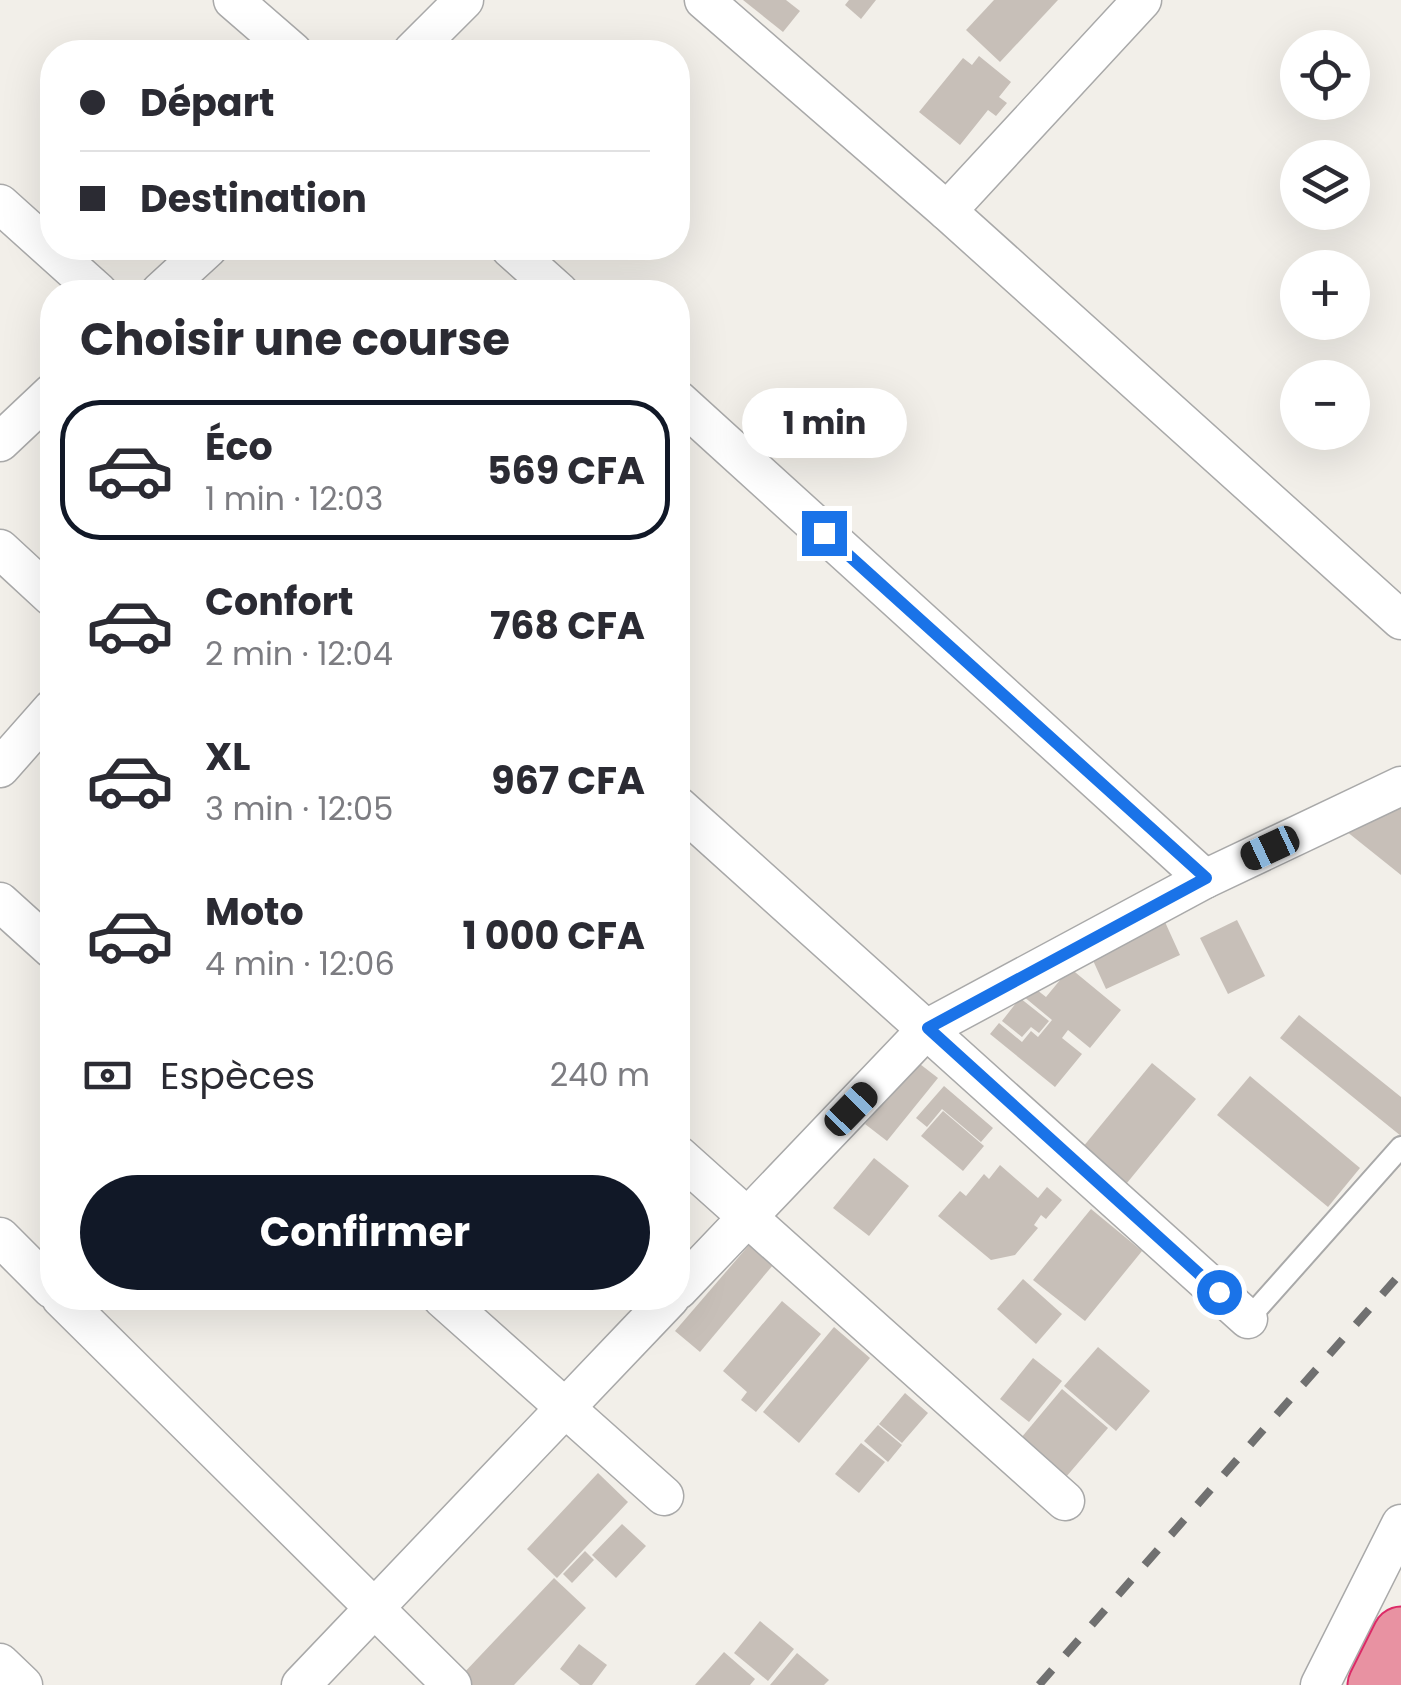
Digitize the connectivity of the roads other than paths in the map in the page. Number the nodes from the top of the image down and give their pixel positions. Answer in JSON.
{"nodes":[{"id":1,"x":233,"y":0,"type":"edge"},
{"id":2,"x":464,"y":0,"type":"edge"},
{"id":3,"x":704,"y":0,"type":"edge"},
{"id":4,"x":1137,"y":2,"type":"edge"},
{"id":5,"x":279,"y":40,"type":"edge"},
{"id":6,"x":424,"y":40,"type":"edge"},
{"id":7,"x":0,"y":204,"type":"edge"},
{"id":8,"x":947,"y":210,"type":"junction"},
{"id":9,"x":40,"y":240,"type":"edge"},
{"id":10,"x":62,"y":260,"type":"edge"},
{"id":11,"x":195,"y":260,"type":"edge"},
{"id":12,"x":523,"y":260,"type":"edge"},
{"id":13,"x":85,"y":280,"type":"edge"},
{"id":14,"x":173,"y":280,"type":"edge"},
{"id":15,"x":546,"y":280,"type":"edge"},
{"id":16,"x":40,"y":404,"type":"edge"},
{"id":17,"x":690,"y":411,"type":"edge"},
{"id":18,"x":0,"y":442,"type":"edge"},
{"id":19,"x":0,"y":549,"type":"edge"},
{"id":20,"x":40,"y":586,"type":"edge"},
{"id":21,"x":1401,"y":620,"type":"edge"},
{"id":22,"x":40,"y":723,"type":"edge"},
{"id":23,"x":0,"y":768,"type":"edge"},
{"id":24,"x":1401,"y":786,"type":"edge"},
{"id":25,"x":690,"y":817,"type":"edge"},
{"id":26,"x":1206,"y":878,"type":"junction"},
{"id":27,"x":0,"y":902,"type":"edge"},
{"id":28,"x":40,"y":938,"type":"edge"},
{"id":29,"x":928,"y":1028,"type":"junction"},
{"id":30,"x":1401,"y":1147,"type":"edge"},
{"id":31,"x":690,"y":1167,"type":"edge"},
{"id":32,"x":747,"y":1218,"type":"junction"},
{"id":33,"x":0,"y":1237,"type":"edge"},
{"id":34,"x":40,"y":1277,"type":"edge"},
{"id":35,"x":690,"y":1277,"type":"edge"},
{"id":36,"x":73,"y":1310,"type":"edge"},
{"id":37,"x":456,"y":1310,"type":"edge"},
{"id":38,"x":658,"y":1310,"type":"edge"},
{"id":39,"x":1248,"y":1319,"type":"joint"},
{"id":40,"x":565,"y":1407,"type":"junction"},
{"id":41,"x":664,"y":1496,"type":"dead end"},
{"id":42,"x":1065,"y":1501,"type":"dead end"},
{"id":43,"x":1401,"y":1524,"type":"edge"},
{"id":44,"x":374,"y":1607,"type":"junction"},
{"id":45,"x":1401,"y":1635,"type":"edge"},
{"id":46,"x":0,"y":1663,"type":"edge"},
{"id":47,"x":22,"y":1685,"type":"edge"},
{"id":48,"x":300,"y":1685,"type":"edge"},
{"id":49,"x":452,"y":1685,"type":"edge"},
{"id":50,"x":1320,"y":1685,"type":"edge"},
{"id":51,"x":1376,"y":1685,"type":"edge"}],
"edges":[{"from":1,"to":5,"type":"street"},
{"from":2,"to":6,"type":"street"},
{"from":3,"to":8,"type":"street"},
{"from":4,"to":8,"type":"street"},
{"from":7,"to":9,"type":"street"},
{"from":8,"to":21,"type":"street"},
{"from":10,"to":13,"type":"street"},
{"from":11,"to":14,"type":"street"},
{"from":12,"to":15,"type":"street"},
{"from":16,"to":18,"type":"street"},
{"from":17,"to":26,"type":"street"},
{"from":19,"to":20,"type":"street"},
{"from":22,"to":23,"type":"street"},
{"from":24,"to":26,"type":"street"},
{"from":25,"to":29,"type":"street"},
{"from":26,"to":29,"type":"street"},
{"from":27,"to":28,"type":"street"},
{"from":29,"to":32,"type":"street"},
{"from":29,"to":39,"type":"street"},
{"from":30,"to":39,"type":"lane"},
{"from":31,"to":32,"type":"street"},
{"from":32,"to":35,"type":"street"},
{"from":32,"to":42,"type":"street"},
{"from":33,"to":34,"type":"street"},
{"from":36,"to":44,"type":"street"},
{"from":37,"to":40,"type":"street"},
{"from":38,"to":40,"type":"street"},
{"from":40,"to":41,"type":"street"},
{"from":40,"to":44,"type":"street"},
{"from":43,"to":50,"type":"street"},
{"from":44,"to":48,"type":"street"},
{"from":44,"to":49,"type":"street"},
{"from":45,"to":51,"type":"highway"},
{"from":46,"to":47,"type":"street"}]}
